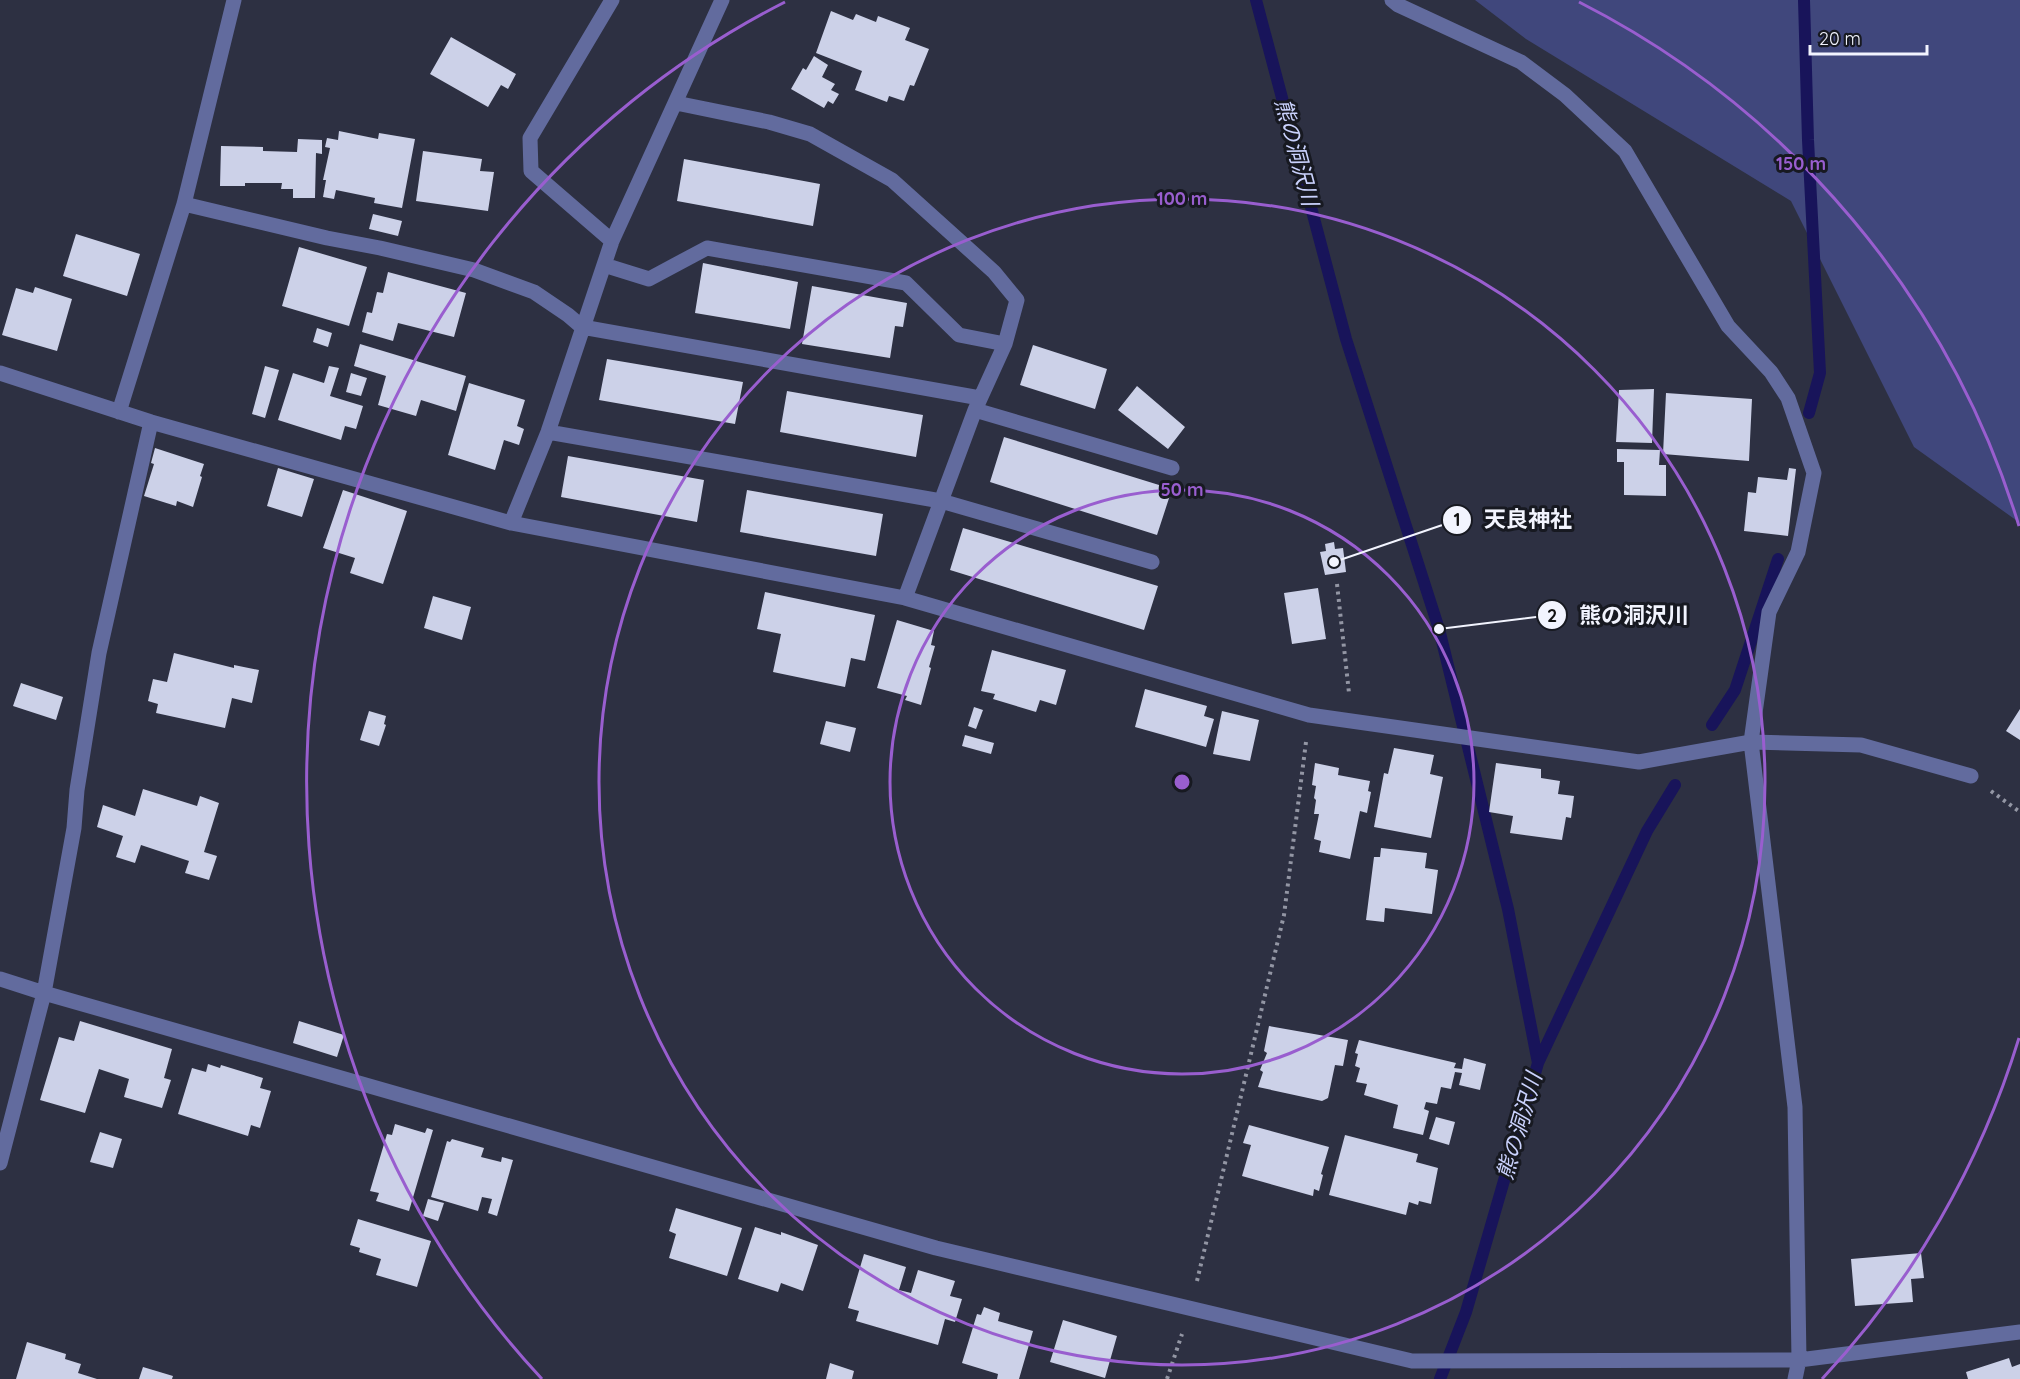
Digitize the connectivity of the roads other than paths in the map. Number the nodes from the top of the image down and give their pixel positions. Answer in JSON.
{"nodes":[{"id":1,"x":234,"y":0,"type":"edge"},
{"id":2,"x":612,"y":0,"type":"edge"},
{"id":3,"x":722,"y":0,"type":"edge"},
{"id":4,"x":1392,"y":0,"type":"edge"},
{"id":5,"x":676,"y":103,"type":"junction"},
{"id":6,"x":184,"y":204,"type":"junction"},
{"id":7,"x":612,"y":241,"type":"junction"},
{"id":8,"x":604,"y":265,"type":"junction"},
{"id":9,"x":582,"y":327,"type":"junction"},
{"id":10,"x":1005,"y":344,"type":"junction"},
{"id":11,"x":0,"y":374,"type":"edge"},
{"id":12,"x":978,"y":404,"type":"junction"},
{"id":13,"x":119,"y":412,"type":"junction"},
{"id":14,"x":151,"y":422,"type":"junction"},
{"id":15,"x":548,"y":432,"type":"junction"},
{"id":16,"x":1172,"y":468,"type":"dead end"},
{"id":17,"x":942,"y":501,"type":"junction"},
{"id":18,"x":511,"y":523,"type":"junction"},
{"id":19,"x":1152,"y":562,"type":"dead end"},
{"id":20,"x":905,"y":598,"type":"junction"},
{"id":21,"x":1751,"y":742,"type":"junction"},
{"id":22,"x":1971,"y":776,"type":"road end"},
{"id":23,"x":0,"y":979,"type":"edge"},
{"id":24,"x":44,"y":993,"type":"junction"},
{"id":25,"x":0,"y":1163,"type":"edge"},
{"id":26,"x":2020,"y":1332,"type":"edge"},
{"id":27,"x":1799,"y":1360,"type":"junction"},
{"id":28,"x":1795,"y":1379,"type":"edge"}],
"edges":[{"from":1,"to":6,"type":"street"},
{"from":2,"to":7,"type":"street"},
{"from":3,"to":5,"type":"street"},
{"from":4,"to":21,"type":"street"},
{"from":5,"to":7,"type":"street"},
{"from":5,"to":10,"type":"street"},
{"from":6,"to":9,"type":"street"},
{"from":6,"to":13,"type":"street"},
{"from":7,"to":8,"type":"street"},
{"from":8,"to":9,"type":"street"},
{"from":8,"to":10,"type":"street"},
{"from":9,"to":12,"type":"street"},
{"from":9,"to":15,"type":"street"},
{"from":10,"to":12,"type":"street"},
{"from":11,"to":13,"type":"street"},
{"from":12,"to":16,"type":"street"},
{"from":12,"to":17,"type":"street"},
{"from":13,"to":14,"type":"street"},
{"from":14,"to":18,"type":"street"},
{"from":14,"to":24,"type":"street"},
{"from":15,"to":17,"type":"street"},
{"from":15,"to":18,"type":"street"},
{"from":17,"to":19,"type":"street"},
{"from":17,"to":20,"type":"street"},
{"from":18,"to":20,"type":"street"},
{"from":20,"to":21,"type":"street"},
{"from":21,"to":22,"type":"street"},
{"from":21,"to":27,"type":"street"},
{"from":23,"to":24,"type":"street"},
{"from":24,"to":25,"type":"street"},
{"from":24,"to":27,"type":"street"},
{"from":26,"to":27,"type":"street"},
{"from":27,"to":28,"type":"street"}]}
